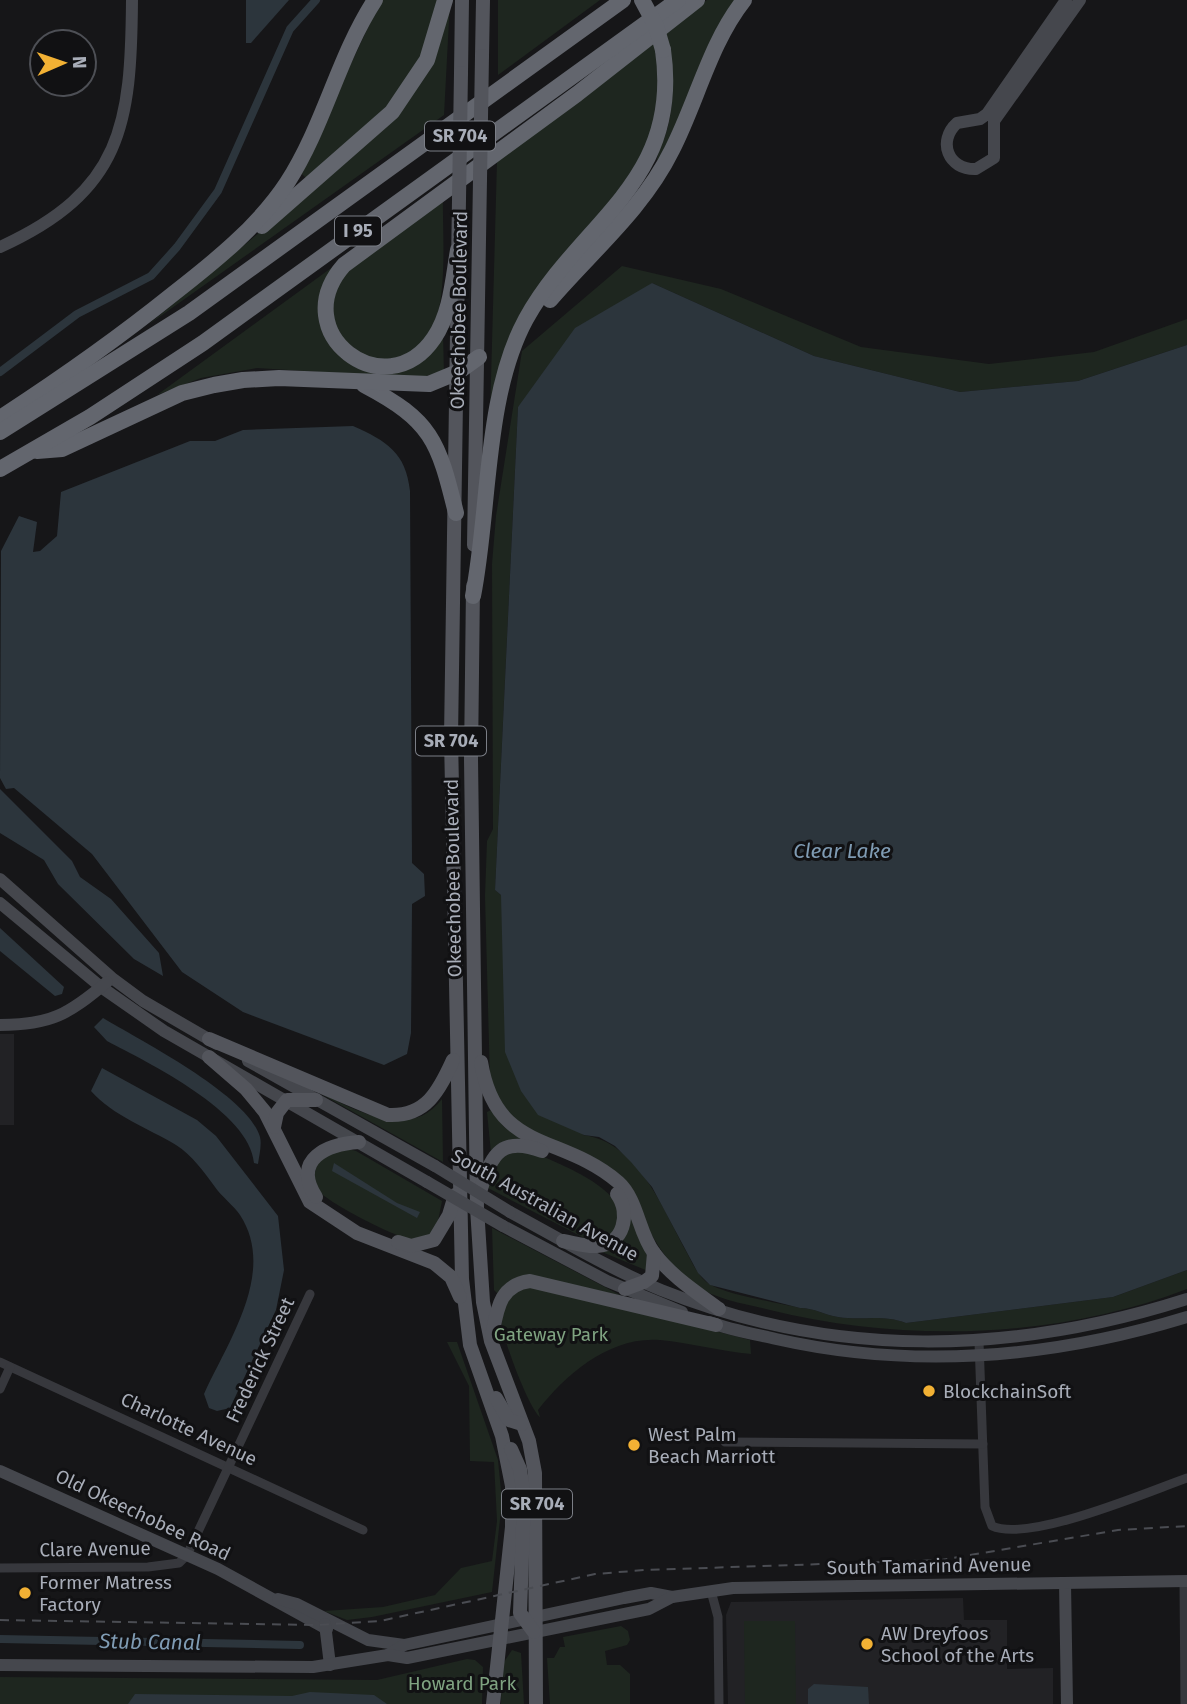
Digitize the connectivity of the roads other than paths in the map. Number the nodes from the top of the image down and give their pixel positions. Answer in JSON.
{"nodes":[{"id":1,"x":132,"y":0,"type":"edge"},
{"id":2,"x":374,"y":0,"type":"edge"},
{"id":3,"x":445,"y":0,"type":"edge"},
{"id":4,"x":462,"y":0,"type":"edge"},
{"id":5,"x":483,"y":0,"type":"edge"},
{"id":6,"x":623,"y":0,"type":"edge"},
{"id":7,"x":642,"y":0,"type":"edge"},
{"id":8,"x":678,"y":0,"type":"edge"},
{"id":9,"x":697,"y":0,"type":"edge"},
{"id":10,"x":744,"y":0,"type":"edge"},
{"id":11,"x":1066,"y":0,"type":"edge"},
{"id":12,"x":1080,"y":0,"type":"edge"},
{"id":13,"x":0,"y":247,"type":"edge"},
{"id":14,"x":458,"y":250,"type":"junction"},
{"id":15,"x":219,"y":258,"type":"junction"},
{"id":16,"x":479,"y":357,"type":"junction"},
{"id":17,"x":458,"y":372,"type":"junction"},
{"id":18,"x":503,"y":381,"type":"junction"},
{"id":19,"x":362,"y":384,"type":"junction"},
{"id":20,"x":0,"y":418,"type":"edge"},
{"id":21,"x":0,"y":432,"type":"edge"},
{"id":22,"x":31,"y":452,"type":"junction"},
{"id":23,"x":0,"y":469,"type":"edge"},
{"id":24,"x":456,"y":513,"type":"junction"},
{"id":25,"x":473,"y":596,"type":"junction"},
{"id":26,"x":0,"y":880,"type":"edge"},
{"id":27,"x":0,"y":903,"type":"edge"},
{"id":28,"x":113,"y":978,"type":"junction"},
{"id":29,"x":101,"y":987,"type":"junction"},
{"id":30,"x":474,"y":1016,"type":"junction"},
{"id":31,"x":0,"y":1025,"type":"edge"},
{"id":32,"x":209,"y":1039,"type":"junction"},
{"id":33,"x":209,"y":1056,"type":"junction"},
{"id":34,"x":456,"y":1056,"type":"junction"},
{"id":35,"x":287,"y":1100,"type":"junction"},
{"id":36,"x":316,"y":1100,"type":"junction"},
{"id":37,"x":274,"y":1127,"type":"junction"},
{"id":38,"x":359,"y":1142,"type":"junction"},
{"id":39,"x":459,"y":1184,"type":"junction"},
{"id":40,"x":477,"y":1208,"type":"junction"},
{"id":41,"x":563,"y":1241,"type":"junction"},
{"id":42,"x":654,"y":1253,"type":"junction"},
{"id":43,"x":644,"y":1282,"type":"junction"},
{"id":44,"x":625,"y":1289,"type":"junction"},
{"id":45,"x":310,"y":1294,"type":"dead end"},
{"id":46,"x":1187,"y":1299,"type":"edge"},
{"id":47,"x":465,"y":1308,"type":"junction"},
{"id":48,"x":719,"y":1309,"type":"junction"},
{"id":49,"x":1187,"y":1317,"type":"edge"},
{"id":50,"x":716,"y":1325,"type":"junction"},
{"id":51,"x":491,"y":1341,"type":"junction"},
{"id":52,"x":979,"y":1342,"type":"junction"},
{"id":53,"x":979,"y":1356,"type":"junction"},
{"id":54,"x":0,"y":1362,"type":"edge"},
{"id":55,"x":10,"y":1367,"type":"junction"},
{"id":56,"x":482,"y":1381,"type":"junction"},
{"id":57,"x":0,"y":1389,"type":"edge"},
{"id":58,"x":522,"y":1424,"type":"junction"},
{"id":59,"x":499,"y":1429,"type":"junction"},
{"id":60,"x":725,"y":1442,"type":"dead end"},
{"id":61,"x":983,"y":1444,"type":"junction"},
{"id":62,"x":230,"y":1467,"type":"junction"},
{"id":63,"x":0,"y":1471,"type":"edge"},
{"id":64,"x":1187,"y":1478,"type":"edge"},
{"id":65,"x":363,"y":1530,"type":"dead end"},
{"id":66,"x":187,"y":1555,"type":"junction"},
{"id":67,"x":0,"y":1567,"type":"edge"},
{"id":68,"x":1186,"y":1581,"type":"edge"},
{"id":69,"x":1065,"y":1583,"type":"junction"},
{"id":70,"x":711,"y":1591,"type":"junction"},
{"id":71,"x":268,"y":1596,"type":"junction"},
{"id":72,"x":320,"y":1615,"type":"junction"},
{"id":73,"x":531,"y":1623,"type":"junction"},
{"id":74,"x":500,"y":1625,"type":"junction"},
{"id":75,"x":327,"y":1629,"type":"junction"},
{"id":76,"x":498,"y":1640,"type":"junction"},
{"id":77,"x":404,"y":1644,"type":"junction"},
{"id":78,"x":388,"y":1655,"type":"junction"},
{"id":79,"x":0,"y":1665,"type":"edge"},
{"id":80,"x":330,"y":1665,"type":"junction"},
{"id":81,"x":493,"y":1704,"type":"edge"},
{"id":82,"x":536,"y":1704,"type":"edge"},
{"id":83,"x":719,"y":1704,"type":"edge"},
{"id":84,"x":1067,"y":1704,"type":"edge"},
{"id":85,"x":1185,"y":1704,"type":"edge"}],
"edges":[{"from":1,"to":13,"type":"street"},
{"from":2,"to":15,"type":"highway"},
{"from":3,"to":15,"type":"highway"},
{"from":4,"to":14,"type":"main road","name":"Okeechobee Boulevard","number":"SR 704","bridge":true},
{"from":5,"to":16,"type":"main road","name":"Okeechobee Boulevard","number":"SR 704","bridge":true},
{"from":6,"to":21,"type":"highway","number":"I 95"},
{"from":7,"to":18,"type":"highway","bridge":true},
{"from":8,"to":22,"type":"highway","number":"I 95"},
{"from":9,"to":14,"type":"highway"},
{"from":10,"to":18,"type":"highway"},
{"from":11,"to":12,"type":"street"},
{"from":14,"to":17,"type":"main road","name":"Okeechobee Boulevard","number":"SR 704"},
{"from":15,"to":20,"type":"highway"},
{"from":16,"to":17,"type":"highway"},
{"from":16,"to":25,"type":"main road","name":"Okeechobee Boulevard","number":"SR 704"},
{"from":17,"to":19,"type":"highway"},
{"from":17,"to":24,"type":"main road","name":"Okeechobee Boulevard","number":"SR 704"},
{"from":18,"to":25,"type":"highway"},
{"from":19,"to":22,"type":"highway"},
{"from":19,"to":24,"type":"highway"},
{"from":22,"to":23,"type":"highway","number":"I 95"},
{"from":24,"to":34,"type":"main road","name":"Okeechobee Boulevard","number":"SR 704"},
{"from":25,"to":30,"type":"main road","name":"Okeechobee Boulevard","number":"SR 704"},
{"from":26,"to":28,"type":"street","name":"South Australian Avenue"},
{"from":27,"to":29,"type":"street","name":"South Australian Avenue"},
{"from":28,"to":29,"type":"street"},
{"from":28,"to":32,"type":"street","name":"South Australian Avenue"},
{"from":29,"to":31,"type":"street"},
{"from":29,"to":33,"type":"street","name":"South Australian Avenue"},
{"from":30,"to":40,"type":"main road","name":"Okeechobee Boulevard","number":"SR 704"},
{"from":30,"to":42,"type":"main road"},
{"from":32,"to":34,"type":"main road"},
{"from":32,"to":36,"type":"street","name":"South Australian Avenue"},
{"from":33,"to":35,"type":"street","name":"South Australian Avenue"},
{"from":33,"to":37,"type":"main road"},
{"from":34,"to":39,"type":"main road","name":"Okeechobee Boulevard","number":"SR 704"},
{"from":35,"to":36,"type":"main road"},
{"from":35,"to":37,"type":"main road"},
{"from":35,"to":38,"type":"street","name":"South Australian Avenue"},
{"from":36,"to":41,"type":"street","name":"South Australian Avenue","bridge":true},
{"from":37,"to":47,"type":"main road"},
{"from":38,"to":39,"type":"main road"},
{"from":38,"to":44,"type":"street","name":"South Australian Avenue","bridge":true},
{"from":39,"to":47,"type":"main road","name":"Okeechobee Boulevard","number":"SR 704"},
{"from":40,"to":41,"type":"main road"},
{"from":40,"to":51,"type":"main road","name":"Okeechobee Boulevard","number":"SR 704"},
{"from":41,"to":43,"type":"street","name":"South Australian Avenue"},
{"from":42,"to":43,"type":"main road"},
{"from":42,"to":48,"type":"main road"},
{"from":43,"to":44,"type":"main road"},
{"from":43,"to":48,"type":"street","name":"South Australian Avenue"},
{"from":44,"to":50,"type":"street","name":"South Australian Avenue"},
{"from":45,"to":62,"type":"street","name":"Frederick Street"},
{"from":46,"to":52,"type":"street","name":"South Australian Avenue"},
{"from":47,"to":56,"type":"main road","name":"Okeechobee Boulevard","number":"SR 704"},
{"from":48,"to":52,"type":"street","name":"South Australian Avenue"},
{"from":49,"to":53,"type":"street","name":"South Australian Avenue"},
{"from":50,"to":51,"type":"main road"},
{"from":50,"to":53,"type":"street","name":"South Australian Avenue"},
{"from":51,"to":58,"type":"main road","name":"Okeechobee Boulevard","number":"SR 704"},
{"from":52,"to":53,"type":"street"},
{"from":53,"to":61,"type":"street"},
{"from":54,"to":55,"type":"street","name":"Charlotte Avenue"},
{"from":55,"to":57,"type":"street"},
{"from":55,"to":62,"type":"street","name":"Charlotte Avenue"},
{"from":56,"to":58,"type":"main road"},
{"from":56,"to":59,"type":"main road","name":"Okeechobee Boulevard","number":"SR 704"},
{"from":58,"to":73,"type":"main road","name":"Okeechobee Boulevard","number":"SR 704"},
{"from":59,"to":73,"type":"main road"},
{"from":59,"to":74,"type":"main road","name":"Okeechobee Boulevard","number":"SR 704"},
{"from":60,"to":61,"type":"street"},
{"from":61,"to":64,"type":"street"},
{"from":62,"to":65,"type":"street","name":"Charlotte Avenue"},
{"from":62,"to":66,"type":"street","name":"Frederick Street"},
{"from":63,"to":66,"type":"street","name":"Old Okeechobee Road"},
{"from":66,"to":67,"type":"street","name":"Clare Avenue"},
{"from":66,"to":71,"type":"street","name":"Old Okeechobee Road"},
{"from":68,"to":69,"type":"street","name":"South Tamarind Avenue"},
{"from":68,"to":85,"type":"street"},
{"from":69,"to":70,"type":"street","name":"South Tamarind Avenue"},
{"from":69,"to":84,"type":"street"},
{"from":70,"to":73,"type":"street","name":"South Tamarind Avenue"},
{"from":70,"to":83,"type":"street"},
{"from":71,"to":72,"type":"street","name":"Old Okeechobee Road"},
{"from":71,"to":75,"type":"street","name":"Old Okeechobee Road"},
{"from":72,"to":75,"type":"street"},
{"from":72,"to":77,"type":"street","name":"Old Okeechobee Road"},
{"from":73,"to":74,"type":"street","name":"South Tamarind Avenue"},
{"from":73,"to":76,"type":"street","name":"South Tamarind Avenue"},
{"from":73,"to":82,"type":"main road","name":"Okeechobee Boulevard","number":"SR 704"},
{"from":74,"to":76,"type":"main road","name":"Okeechobee Boulevard","number":"SR 704"},
{"from":74,"to":77,"type":"street","name":"South Tamarind Avenue"},
{"from":75,"to":80,"type":"street"},
{"from":76,"to":78,"type":"street","name":"South Tamarind Avenue"},
{"from":76,"to":81,"type":"main road","name":"Okeechobee Boulevard","number":"SR 704"},
{"from":77,"to":78,"type":"street"},
{"from":78,"to":80,"type":"street","name":"South Tamarind Avenue"},
{"from":79,"to":80,"type":"street","name":"South Tamarind Avenue"}]}
